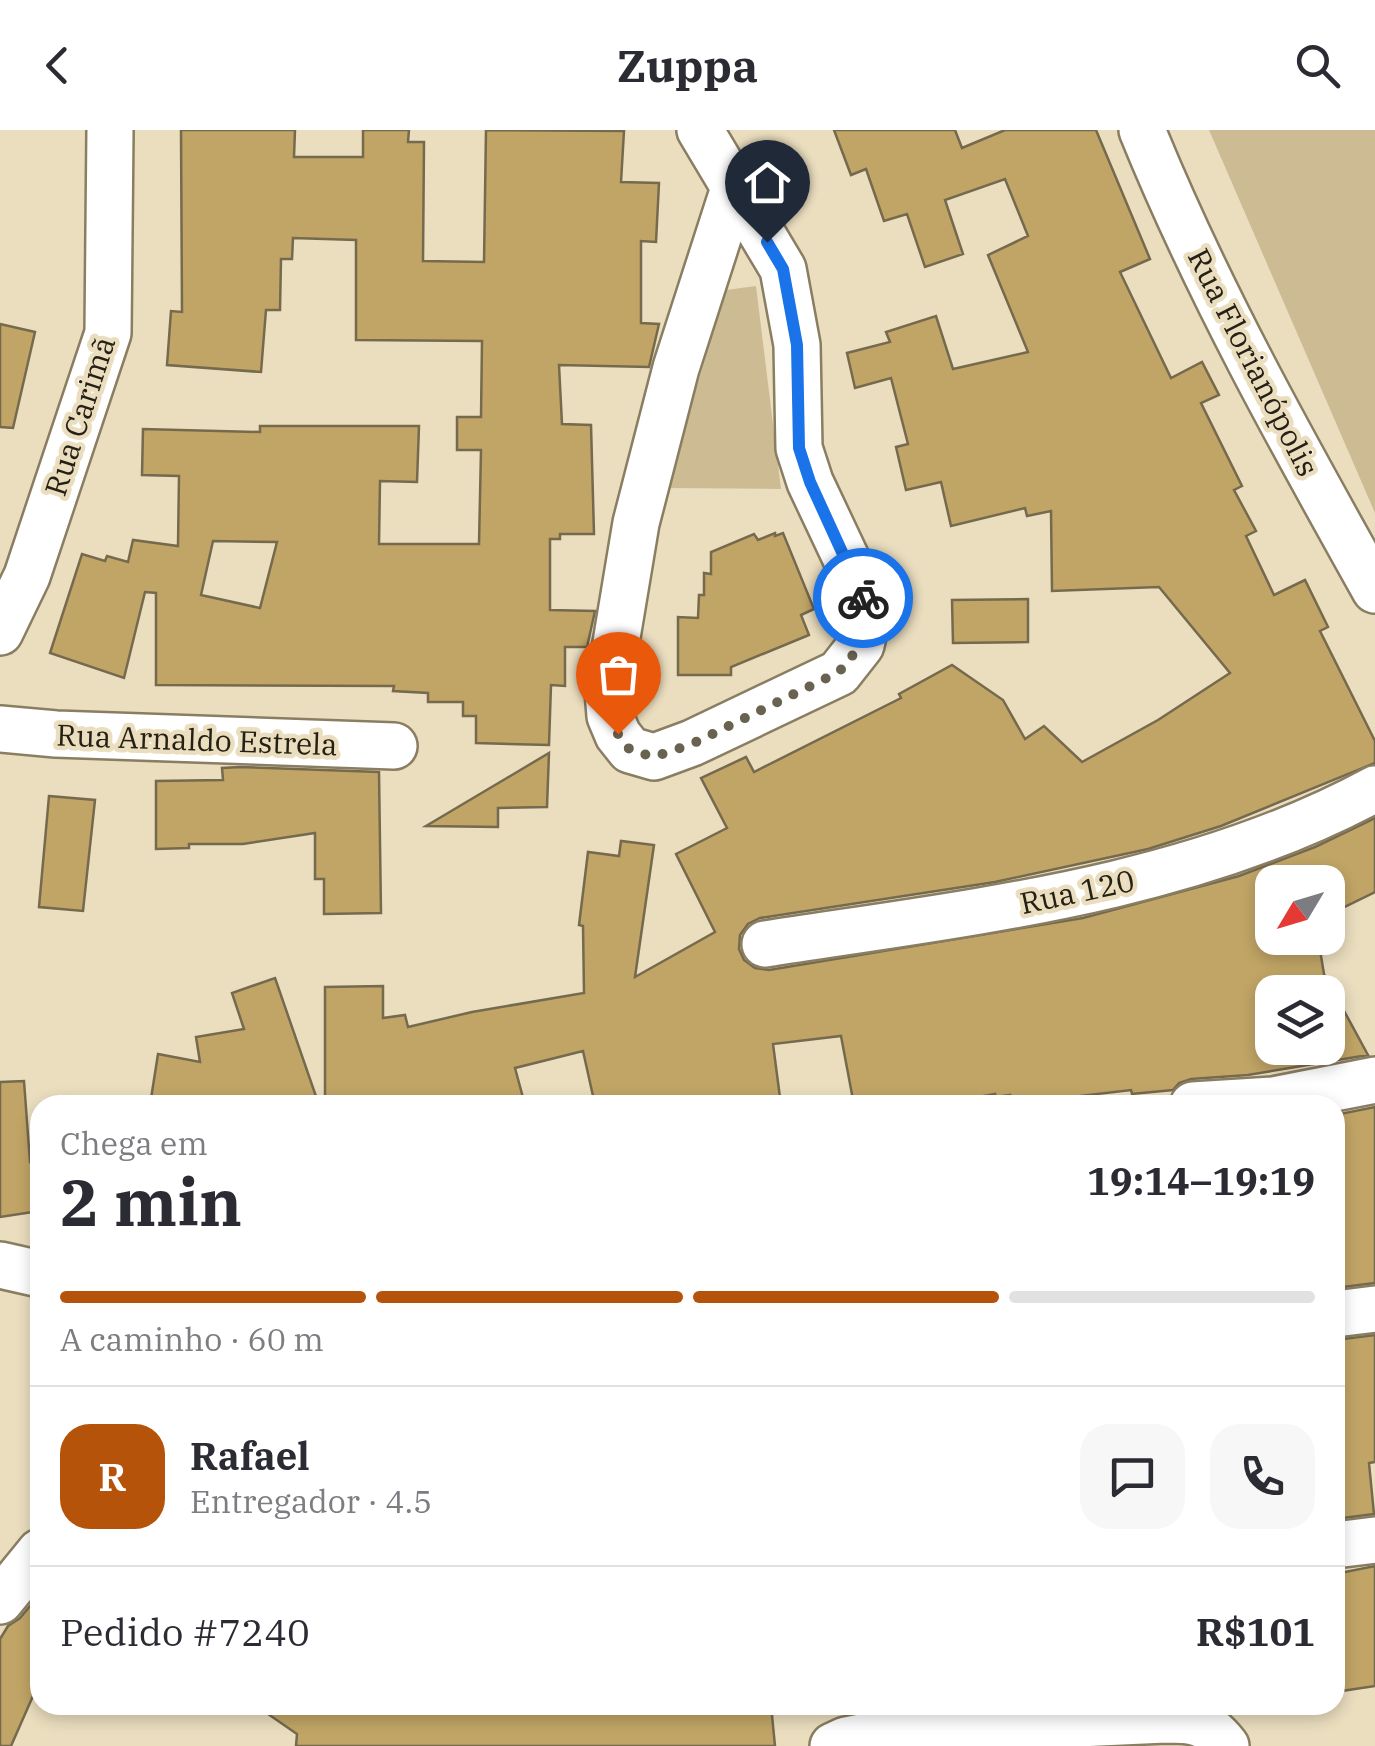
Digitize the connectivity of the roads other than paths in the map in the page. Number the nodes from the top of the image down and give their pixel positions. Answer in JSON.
{"nodes":[{"id":1,"x":110,"y":130,"type":"edge"},
{"id":2,"x":700,"y":130,"type":"edge"},
{"id":3,"x":1142,"y":130,"type":"edge"},
{"id":4,"x":734,"y":188,"type":"junction"},
{"id":5,"x":1375,"y":590,"type":"edge"},
{"id":6,"x":0,"y":632,"type":"edge"},
{"id":7,"x":0,"y":729,"type":"edge"},
{"id":8,"x":394,"y":746,"type":"dead end"},
{"id":9,"x":1375,"y":788,"type":"edge"},
{"id":10,"x":765,"y":944,"type":"dead end"},
{"id":11,"x":1375,"y":1080,"type":"edge"},
{"id":12,"x":1298,"y":1095,"type":"edge"},
{"id":13,"x":0,"y":1265,"type":"edge"},
{"id":14,"x":30,"y":1272,"type":"edge"},
{"id":15,"x":1375,"y":1309,"type":"edge"},
{"id":16,"x":1345,"y":1313,"type":"edge"},
{"id":17,"x":1375,"y":1540,"type":"edge"},
{"id":18,"x":1345,"y":1544,"type":"edge"},
{"id":19,"x":30,"y":1564,"type":"edge"},
{"id":20,"x":0,"y":1601,"type":"edge"},
{"id":21,"x":833,"y":1746,"type":"edge"},
{"id":22,"x":1226,"y":1746,"type":"edge"}],
"edges":[{"from":1,"to":6,"type":"street","name":"Rua Carimã"},
{"from":2,"to":4,"type":"street"},
{"from":3,"to":5,"type":"street","name":"Rua Florianópolis"},
{"from":4,"to":4,"type":"street"},
{"from":7,"to":8,"type":"street","name":"Rua Arnaldo Estrela"},
{"from":9,"to":10,"type":"street","name":"Rua 120"},
{"from":11,"to":12,"type":"street"},
{"from":13,"to":14,"type":"street"},
{"from":15,"to":16,"type":"street"},
{"from":17,"to":18,"type":"street"},
{"from":19,"to":20,"type":"street"},
{"from":21,"to":22,"type":"street"}]}
